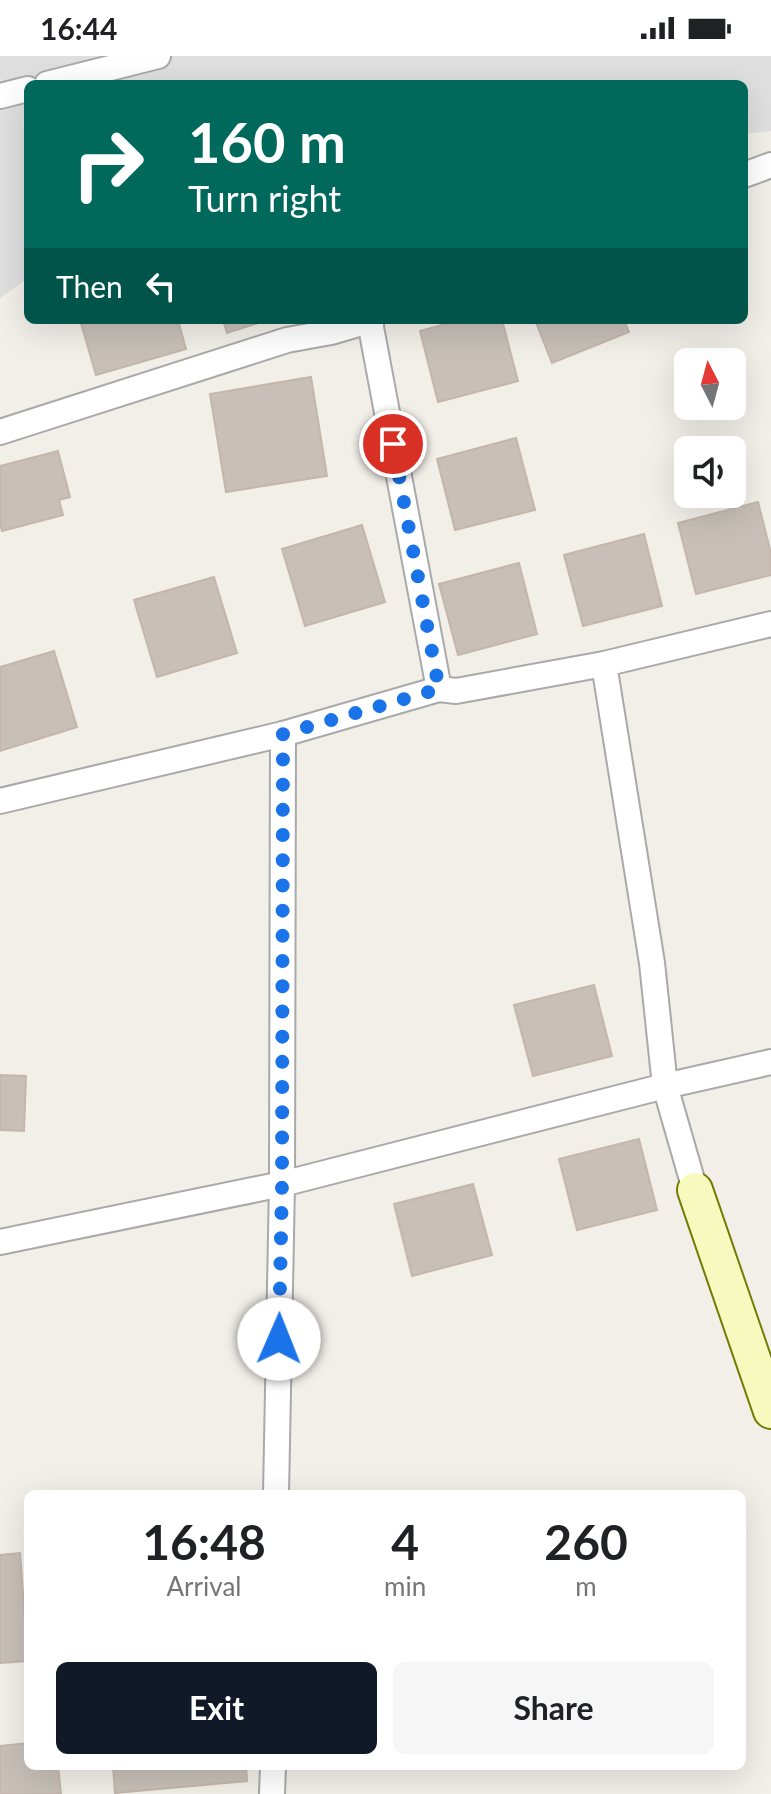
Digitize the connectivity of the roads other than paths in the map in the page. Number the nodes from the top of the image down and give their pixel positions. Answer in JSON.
{"nodes":[{"id":1,"x":151,"y":57,"type":"edge"},
{"id":2,"x":62,"y":80,"type":"edge"},
{"id":3,"x":24,"y":90,"type":"edge"},
{"id":4,"x":0,"y":96,"type":"edge"},
{"id":5,"x":771,"y":165,"type":"edge"},
{"id":6,"x":748,"y":174,"type":"edge"},
{"id":7,"x":360,"y":324,"type":"edge"},
{"id":8,"x":372,"y":324,"type":"edge"},
{"id":9,"x":0,"y":432,"type":"edge"},
{"id":10,"x":771,"y":624,"type":"edge"},
{"id":11,"x":604,"y":664,"type":"junction"},
{"id":12,"x":439,"y":689,"type":"junction"},
{"id":13,"x":283,"y":734,"type":"junction"},
{"id":14,"x":0,"y":801,"type":"edge"},
{"id":15,"x":771,"y":1062,"type":"edge"},
{"id":16,"x":665,"y":1086,"type":"junction"},
{"id":17,"x":282,"y":1184,"type":"junction"},
{"id":18,"x":695,"y":1190,"type":"joint"},
{"id":19,"x":0,"y":1242,"type":"edge"},
{"id":20,"x":771,"y":1411,"type":"edge"},
{"id":21,"x":276,"y":1490,"type":"edge"},
{"id":22,"x":273,"y":1770,"type":"edge"},
{"id":23,"x":272,"y":1794,"type":"edge"}],
"edges":[{"from":1,"to":2,"type":"street"},
{"from":3,"to":4,"type":"street"},
{"from":5,"to":6,"type":"street"},
{"from":7,"to":9,"type":"street"},
{"from":8,"to":12,"type":"street"},
{"from":10,"to":11,"type":"street"},
{"from":11,"to":12,"type":"street"},
{"from":11,"to":16,"type":"street"},
{"from":12,"to":13,"type":"street"},
{"from":13,"to":14,"type":"street"},
{"from":13,"to":17,"type":"street"},
{"from":15,"to":16,"type":"street"},
{"from":16,"to":17,"type":"street"},
{"from":16,"to":18,"type":"street"},
{"from":17,"to":19,"type":"street"},
{"from":17,"to":21,"type":"street"},
{"from":18,"to":20,"type":"street"},
{"from":22,"to":23,"type":"street"}]}
